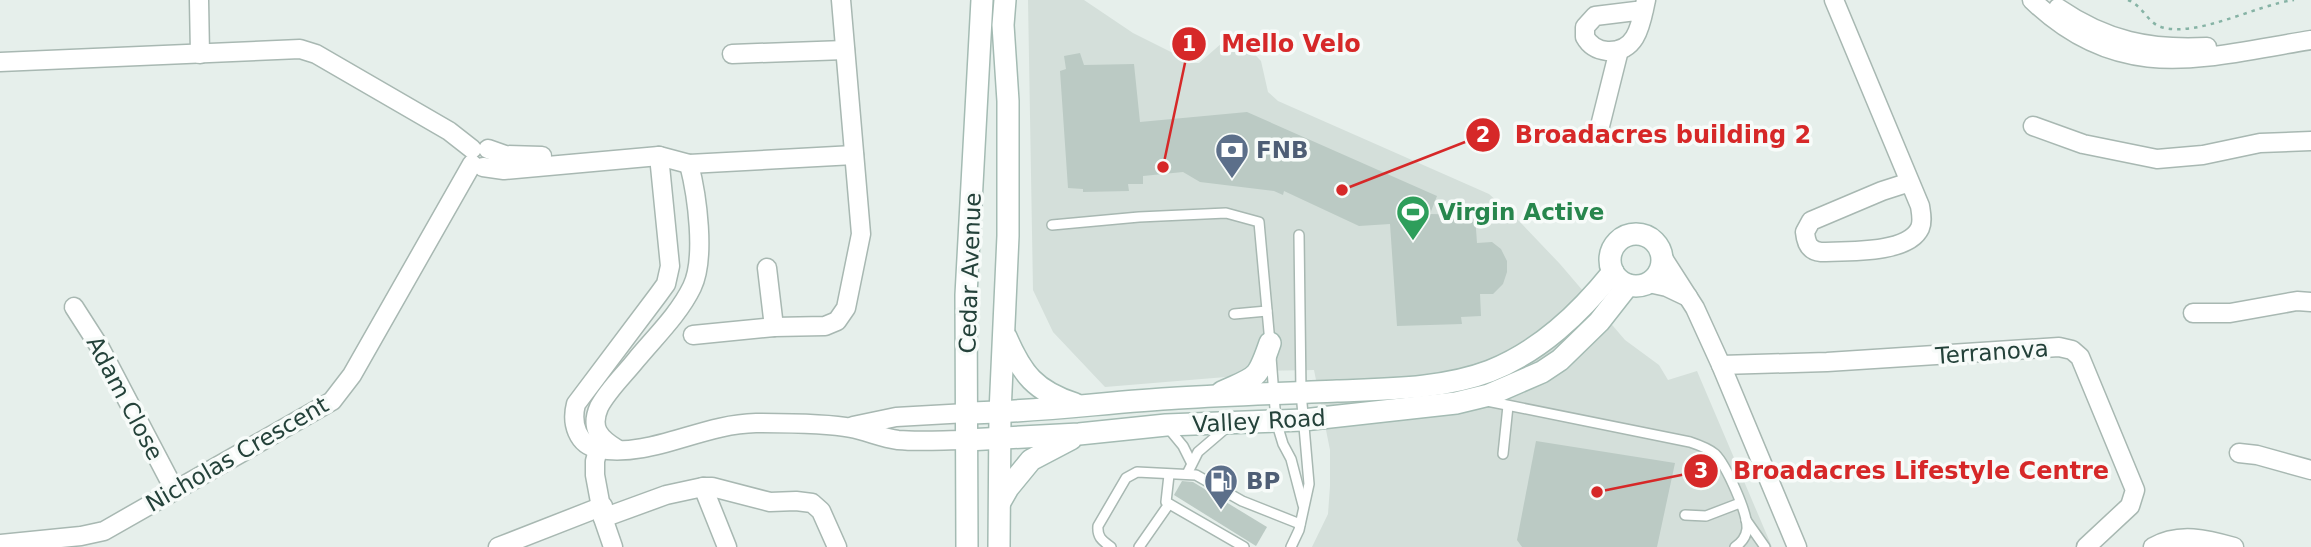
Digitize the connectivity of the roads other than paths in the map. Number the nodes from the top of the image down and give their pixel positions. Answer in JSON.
{"nodes":[{"id":1,"x":199,"y":0,"type":"edge"},
{"id":2,"x":841,"y":0,"type":"edge"},
{"id":3,"x":982,"y":0,"type":"edge"},
{"id":4,"x":1005,"y":0,"type":"edge"},
{"id":5,"x":1835,"y":0,"type":"edge"},
{"id":6,"x":2032,"y":0,"type":"edge"},
{"id":7,"x":2047,"y":0,"type":"edge"},
{"id":8,"x":1645,"y":5,"type":"edge"},
{"id":9,"x":2311,"y":30,"type":"edge"},
{"id":10,"x":2311,"y":40,"type":"edge"},
{"id":11,"x":2265,"y":43,"type":"junction"},
{"id":12,"x":845,"y":50,"type":"junction"},
{"id":13,"x":1619,"y":50,"type":"junction"},
{"id":14,"x":200,"y":54,"type":"junction"},
{"id":15,"x":732,"y":54,"type":"dead end"},
{"id":16,"x":0,"y":62,"type":"edge"},
{"id":17,"x":2033,"y":126,"type":"dead end"},
{"id":18,"x":1598,"y":134,"type":"dead end"},
{"id":19,"x":2311,"y":141,"type":"edge"},
{"id":20,"x":854,"y":155,"type":"junction"},
{"id":21,"x":659,"y":156,"type":"junction"},
{"id":22,"x":479,"y":157,"type":"junction"},
{"id":23,"x":689,"y":164,"type":"junction"},
{"id":24,"x":1910,"y":182,"type":"junction"},
{"id":25,"x":1052,"y":225,"type":"dead end"},
{"id":26,"x":1300,"y":235,"type":"dead end"},
{"id":27,"x":1661,"y":255,"type":"junction"},
{"id":28,"x":767,"y":268,"type":"dead end"},
{"id":29,"x":1630,"y":280,"type":"junction"},
{"id":30,"x":1688,"y":297,"type":"junction"},
{"id":31,"x":2311,"y":302,"type":"edge"},
{"id":32,"x":74,"y":307,"type":"dead end"},
{"id":33,"x":648,"y":307,"type":"junction"},
{"id":34,"x":1267,"y":311,"type":"junction"},
{"id":35,"x":2193,"y":313,"type":"dead end"},
{"id":36,"x":1234,"y":314,"type":"dead end"},
{"id":37,"x":667,"y":323,"type":"junction"},
{"id":38,"x":774,"y":327,"type":"junction"},
{"id":39,"x":1004,"y":332,"type":"junction"},
{"id":40,"x":693,"y":335,"type":"dead end"},
{"id":41,"x":1270,"y":343,"type":"junction"},
{"id":42,"x":1721,"y":365,"type":"junction"},
{"id":43,"x":1465,"y":377,"type":"junction"},
{"id":44,"x":1301,"y":392,"type":"junction"},
{"id":45,"x":1275,"y":395,"type":"junction"},
{"id":46,"x":1211,"y":397,"type":"junction"},
{"id":47,"x":1475,"y":398,"type":"junction"},
{"id":48,"x":1508,"y":406,"type":"junction"},
{"id":49,"x":1084,"y":408,"type":"junction"},
{"id":50,"x":967,"y":413,"type":"junction"},
{"id":51,"x":1000,"y":413,"type":"junction"},
{"id":52,"x":1303,"y":420,"type":"junction"},
{"id":53,"x":1276,"y":421,"type":"junction"},
{"id":54,"x":1232,"y":423,"type":"junction"},
{"id":55,"x":1166,"y":425,"type":"junction"},
{"id":56,"x":849,"y":427,"type":"junction"},
{"id":57,"x":1079,"y":434,"type":"junction"},
{"id":58,"x":1001,"y":439,"type":"junction"},
{"id":59,"x":967,"y":440,"type":"junction"},
{"id":60,"x":600,"y":444,"type":"junction"},
{"id":61,"x":2239,"y":453,"type":"dead end"},
{"id":62,"x":1503,"y":454,"type":"dead end"},
{"id":63,"x":1191,"y":462,"type":"junction"},
{"id":64,"x":2311,"y":470,"type":"edge"},
{"id":65,"x":1187,"y":474,"type":"junction"},
{"id":66,"x":1169,"y":475,"type":"junction"},
{"id":67,"x":703,"y":487,"type":"junction"},
{"id":68,"x":174,"y":489,"type":"junction"},
{"id":69,"x":1000,"y":502,"type":"junction"},
{"id":70,"x":1740,"y":503,"type":"junction"},
{"id":71,"x":1169,"y":504,"type":"junction"},
{"id":72,"x":1303,"y":505,"type":"junction"},
{"id":73,"x":603,"y":512,"type":"junction"},
{"id":74,"x":1685,"y":516,"type":"dead end"},
{"id":75,"x":1745,"y":519,"type":"junction"},
{"id":76,"x":1300,"y":524,"type":"junction"},
{"id":77,"x":0,"y":544,"type":"edge"},
{"id":78,"x":499,"y":547,"type":"edge"},
{"id":79,"x":613,"y":547,"type":"edge"},
{"id":80,"x":727,"y":547,"type":"edge"},
{"id":81,"x":838,"y":547,"type":"edge"},
{"id":82,"x":967,"y":547,"type":"edge"},
{"id":83,"x":999,"y":547,"type":"edge"},
{"id":84,"x":1111,"y":547,"type":"edge"},
{"id":85,"x":1139,"y":547,"type":"edge"},
{"id":86,"x":1244,"y":547,"type":"edge"},
{"id":87,"x":1291,"y":547,"type":"edge"},
{"id":88,"x":1735,"y":547,"type":"edge"},
{"id":89,"x":1765,"y":547,"type":"edge"},
{"id":90,"x":1797,"y":547,"type":"edge"},
{"id":91,"x":2086,"y":547,"type":"edge"},
{"id":92,"x":2153,"y":547,"type":"edge"},
{"id":93,"x":2234,"y":547,"type":"edge"}],
"edges":[{"from":1,"to":14,"type":"street"},
{"from":2,"to":12,"type":"street"},
{"from":3,"to":50,"type":"street","name":"Cedar Avenue"},
{"from":4,"to":39,"type":"street","name":"Cedar Avenue"},
{"from":5,"to":24,"type":"street"},
{"from":6,"to":11,"type":"street"},
{"from":7,"to":11,"type":"street"},
{"from":8,"to":13,"type":"street"},
{"from":8,"to":13,"type":"street"},
{"from":9,"to":11,"type":"street"},
{"from":10,"to":11,"type":"street"},
{"from":12,"to":15,"type":"street"},
{"from":12,"to":20,"type":"street"},
{"from":13,"to":18,"type":"street"},
{"from":14,"to":16,"type":"street"},
{"from":14,"to":22,"type":"street"},
{"from":17,"to":19,"type":"street"},
{"from":20,"to":23,"type":"street"},
{"from":20,"to":38,"type":"street"},
{"from":21,"to":22,"type":"street"},
{"from":21,"to":23,"type":"street"},
{"from":21,"to":33,"type":"street"},
{"from":22,"to":68,"type":"street","name":"Nicholas Crescent"},
{"from":23,"to":37,"type":"street"},
{"from":24,"to":24,"type":"street"},
{"from":25,"to":34,"type":"lane"},
{"from":26,"to":44,"type":"lane"},
{"from":27,"to":29,"type":"street"},
{"from":27,"to":29,"type":"street"},
{"from":27,"to":30,"type":"street"},
{"from":28,"to":38,"type":"street"},
{"from":29,"to":30,"type":"street"},
{"from":29,"to":43,"type":"street","name":"Valley Road"},
{"from":29,"to":47,"type":"street","name":"Valley Road"},
{"from":30,"to":42,"type":"street"},
{"from":31,"to":35,"type":"street"},
{"from":32,"to":68,"type":"street","name":"Adam Close"},
{"from":33,"to":37,"type":"street"},
{"from":33,"to":60,"type":"street"},
{"from":34,"to":36,"type":"lane"},
{"from":34,"to":41,"type":"lane"},
{"from":37,"to":60,"type":"street"},
{"from":38,"to":40,"type":"street"},
{"from":39,"to":49,"type":"street"},
{"from":39,"to":51,"type":"street","name":"Cedar Avenue"},
{"from":41,"to":45,"type":"lane"},
{"from":41,"to":46,"type":"street"},
{"from":42,"to":90,"type":"street"},
{"from":42,"to":91,"type":"street","name":"Terranova"},
{"from":43,"to":44,"type":"street","name":"Valley Road"},
{"from":43,"to":47,"type":"street"},
{"from":44,"to":45,"type":"street","name":"Valley Road"},
{"from":44,"to":52,"type":"lane"},
{"from":45,"to":46,"type":"street","name":"Valley Road"},
{"from":45,"to":53,"type":"lane"},
{"from":46,"to":49,"type":"street","name":"Valley Road"},
{"from":47,"to":48,"type":"lane"},
{"from":47,"to":52,"type":"street","name":"Valley Road"},
{"from":48,"to":62,"type":"lane"},
{"from":48,"to":70,"type":"lane"},
{"from":49,"to":51,"type":"street","name":"Valley Road"},
{"from":50,"to":51,"type":"street","name":"Valley Road"},
{"from":50,"to":56,"type":"street","name":"Valley Road"},
{"from":50,"to":59,"type":"street","name":"Cedar Avenue"},
{"from":51,"to":58,"type":"street","name":"Cedar Avenue"},
{"from":52,"to":53,"type":"street","name":"Valley Road"},
{"from":52,"to":72,"type":"lane"},
{"from":53,"to":54,"type":"street","name":"Valley Road"},
{"from":53,"to":72,"type":"lane"},
{"from":54,"to":55,"type":"street","name":"Valley Road"},
{"from":54,"to":63,"type":"lane"},
{"from":55,"to":57,"type":"street","name":"Valley Road"},
{"from":55,"to":63,"type":"lane"},
{"from":56,"to":59,"type":"street","name":"Valley Road"},
{"from":56,"to":60,"type":"street","name":"Valley Road"},
{"from":57,"to":58,"type":"street","name":"Valley Road"},
{"from":57,"to":69,"type":"street"},
{"from":58,"to":59,"type":"street","name":"Valley Road"},
{"from":58,"to":69,"type":"street","name":"Cedar Avenue"},
{"from":59,"to":82,"type":"street","name":"Cedar Avenue"},
{"from":60,"to":73,"type":"street"},
{"from":61,"to":64,"type":"street"},
{"from":63,"to":65,"type":"lane"},
{"from":65,"to":66,"type":"lane"},
{"from":65,"to":76,"type":"lane"},
{"from":66,"to":71,"type":"lane"},
{"from":66,"to":84,"type":"lane"},
{"from":67,"to":73,"type":"street"},
{"from":67,"to":80,"type":"street"},
{"from":67,"to":81,"type":"street"},
{"from":68,"to":77,"type":"street","name":"Nicholas Crescent"},
{"from":69,"to":83,"type":"street","name":"Cedar Avenue"},
{"from":70,"to":74,"type":"lane"},
{"from":70,"to":75,"type":"lane"},
{"from":71,"to":85,"type":"lane"},
{"from":71,"to":86,"type":"lane"},
{"from":72,"to":76,"type":"lane"},
{"from":73,"to":78,"type":"street"},
{"from":73,"to":79,"type":"street"},
{"from":75,"to":88,"type":"lane"},
{"from":75,"to":89,"type":"lane"},
{"from":76,"to":87,"type":"lane"},
{"from":92,"to":93,"type":"street"}]}
